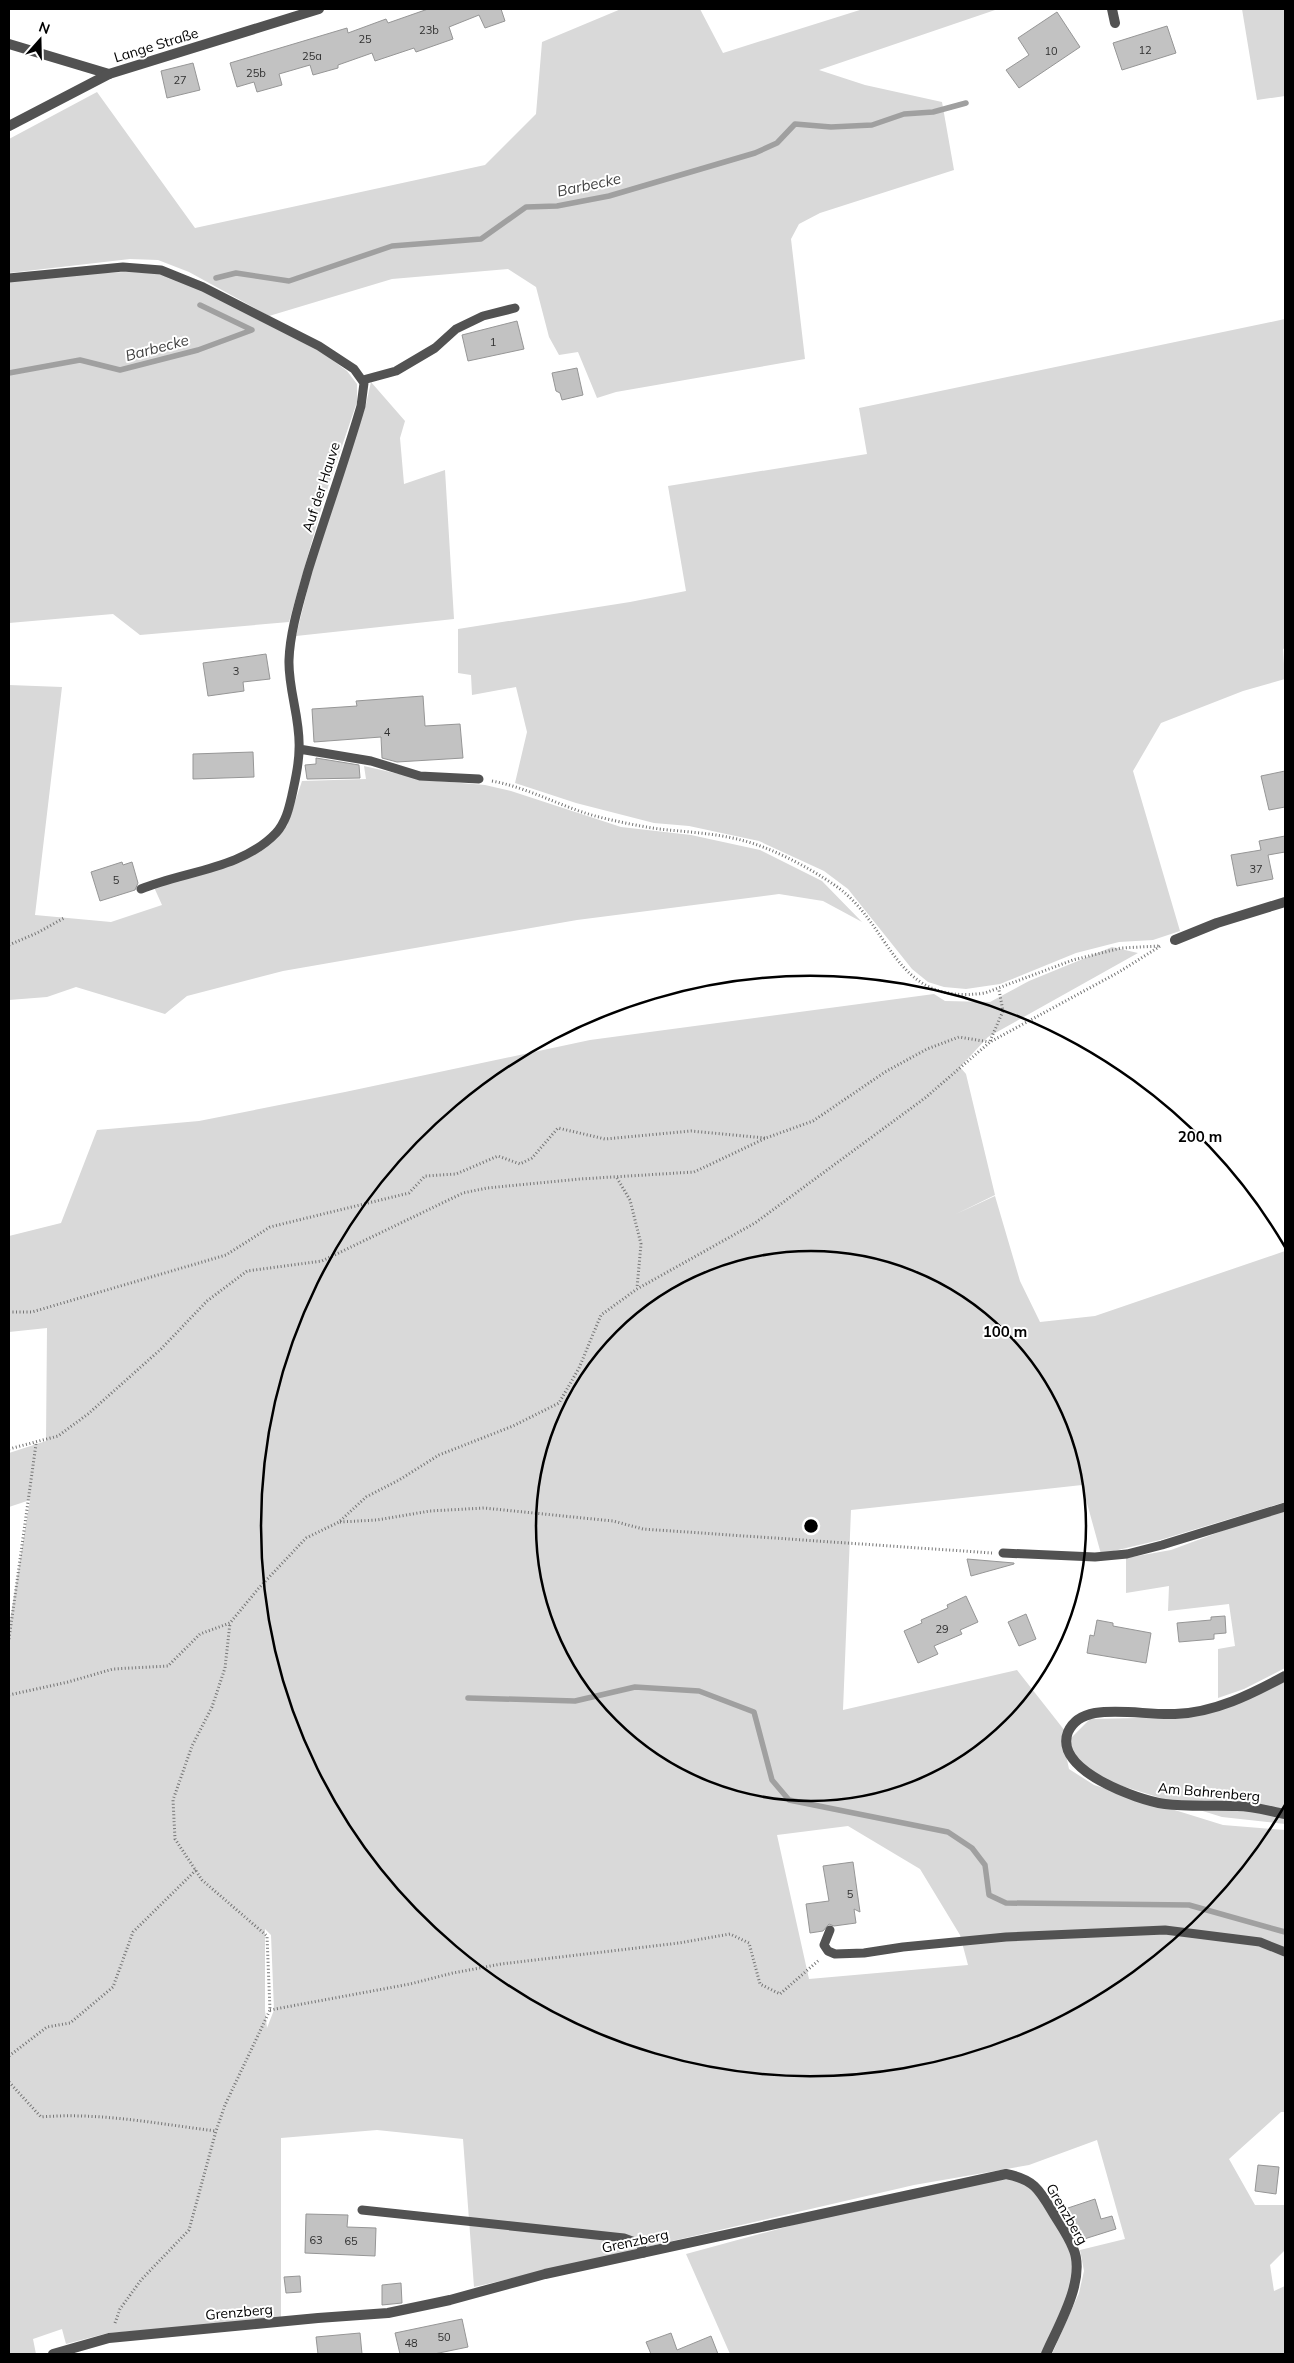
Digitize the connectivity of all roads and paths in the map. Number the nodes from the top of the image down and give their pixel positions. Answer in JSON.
{"nodes":[{"id":1,"x":319,"y":9,"type":"edge"},
{"id":2,"x":1112,"y":9,"type":"edge"},
{"id":3,"x":1115,"y":23,"type":"dead end"},
{"id":4,"x":9,"y":44,"type":"edge"},
{"id":5,"x":109,"y":74,"type":"junction"},
{"id":6,"x":9,"y":126,"type":"edge"},
{"id":7,"x":9,"y":278,"type":"edge"},
{"id":8,"x":515,"y":308,"type":"dead end"},
{"id":9,"x":363,"y":380,"type":"junction"},
{"id":10,"x":300,"y":749,"type":"junction"},
{"id":11,"x":479,"y":779,"type":"joint"},
{"id":12,"x":141,"y":888,"type":"dead end"},
{"id":13,"x":1285,"y":902,"type":"edge"},
{"id":14,"x":64,"y":918,"type":"dead end"},
{"id":15,"x":1175,"y":940,"type":"dead end"},
{"id":16,"x":9,"y":945,"type":"edge"},
{"id":17,"x":999,"y":990,"type":"junction"},
{"id":18,"x":990,"y":1042,"type":"junction"},
{"id":19,"x":766,"y":1138,"type":"junction"},
{"id":20,"x":617,"y":1178,"type":"junction"},
{"id":21,"x":637,"y":1289,"type":"junction"},
{"id":22,"x":9,"y":1312,"type":"edge"},
{"id":23,"x":36,"y":1444,"type":"dead end"},
{"id":24,"x":9,"y":1449,"type":"edge"},
{"id":25,"x":1285,"y":1507,"type":"edge"},
{"id":26,"x":339,"y":1522,"type":"junction"},
{"id":27,"x":1003,"y":1553,"type":"joint"},
{"id":28,"x":230,"y":1623,"type":"junction"},
{"id":29,"x":9,"y":1639,"type":"edge"},
{"id":30,"x":1285,"y":1676,"type":"edge"},
{"id":31,"x":9,"y":1695,"type":"edge"},
{"id":32,"x":1285,"y":1814,"type":"edge"},
{"id":33,"x":196,"y":1870,"type":"junction"},
{"id":34,"x":830,"y":1930,"type":"dead end"},
{"id":35,"x":828,"y":1951,"type":"junction"},
{"id":36,"x":1285,"y":1952,"type":"edge"},
{"id":37,"x":270,"y":2010,"type":"junction"},
{"id":38,"x":9,"y":2056,"type":"edge"},
{"id":39,"x":9,"y":2082,"type":"edge"},
{"id":40,"x":216,"y":2131,"type":"junction"},
{"id":41,"x":362,"y":2210,"type":"dead end"},
{"id":42,"x":644,"y":2253,"type":"junction"},
{"id":43,"x":109,"y":2338,"type":"junction"},
{"id":44,"x":53,"y":2354,"type":"edge"},
{"id":45,"x":1046,"y":2354,"type":"edge"}],
"edges":[{"from":1,"to":5,"type":"street","name":"Lange Straße"},
{"from":2,"to":3,"type":"street"},
{"from":4,"to":5,"type":"street"},
{"from":5,"to":6,"type":"street","name":"Lange Straße"},
{"from":7,"to":9,"type":"lane"},
{"from":8,"to":9,"type":"lane"},
{"from":9,"to":10,"type":"lane","name":"Auf der Hauve"},
{"from":10,"to":11,"type":"lane"},
{"from":10,"to":12,"type":"lane","name":"Auf der Hauve"},
{"from":11,"to":17,"type":"path"},
{"from":13,"to":15,"type":"street"},
{"from":14,"to":16,"type":"path"},
{"from":17,"to":18,"type":"path"},
{"from":17,"to":18,"type":"path"},
{"from":18,"to":19,"type":"path"},
{"from":18,"to":21,"type":"path"},
{"from":19,"to":20,"type":"path"},
{"from":19,"to":22,"type":"path"},
{"from":20,"to":21,"type":"path"},
{"from":20,"to":24,"type":"path"},
{"from":21,"to":26,"type":"path"},
{"from":23,"to":29,"type":"path"},
{"from":25,"to":27,"type":"lane"},
{"from":26,"to":27,"type":"path"},
{"from":26,"to":28,"type":"path"},
{"from":28,"to":31,"type":"path"},
{"from":28,"to":33,"type":"path"},
{"from":30,"to":32,"type":"street","name":"Am Bahrenberg"},
{"from":33,"to":37,"type":"path"},
{"from":33,"to":38,"type":"path"},
{"from":34,"to":35,"type":"lane"},
{"from":35,"to":36,"type":"lane"},
{"from":35,"to":37,"type":"path"},
{"from":37,"to":40,"type":"path"},
{"from":39,"to":40,"type":"path"},
{"from":40,"to":43,"type":"path"},
{"from":41,"to":42,"type":"lane"},
{"from":42,"to":43,"type":"street","name":"Grenzberg"},
{"from":42,"to":45,"type":"street","name":"Grenzberg"},
{"from":43,"to":44,"type":"street","name":"Grenzberg"}]}
